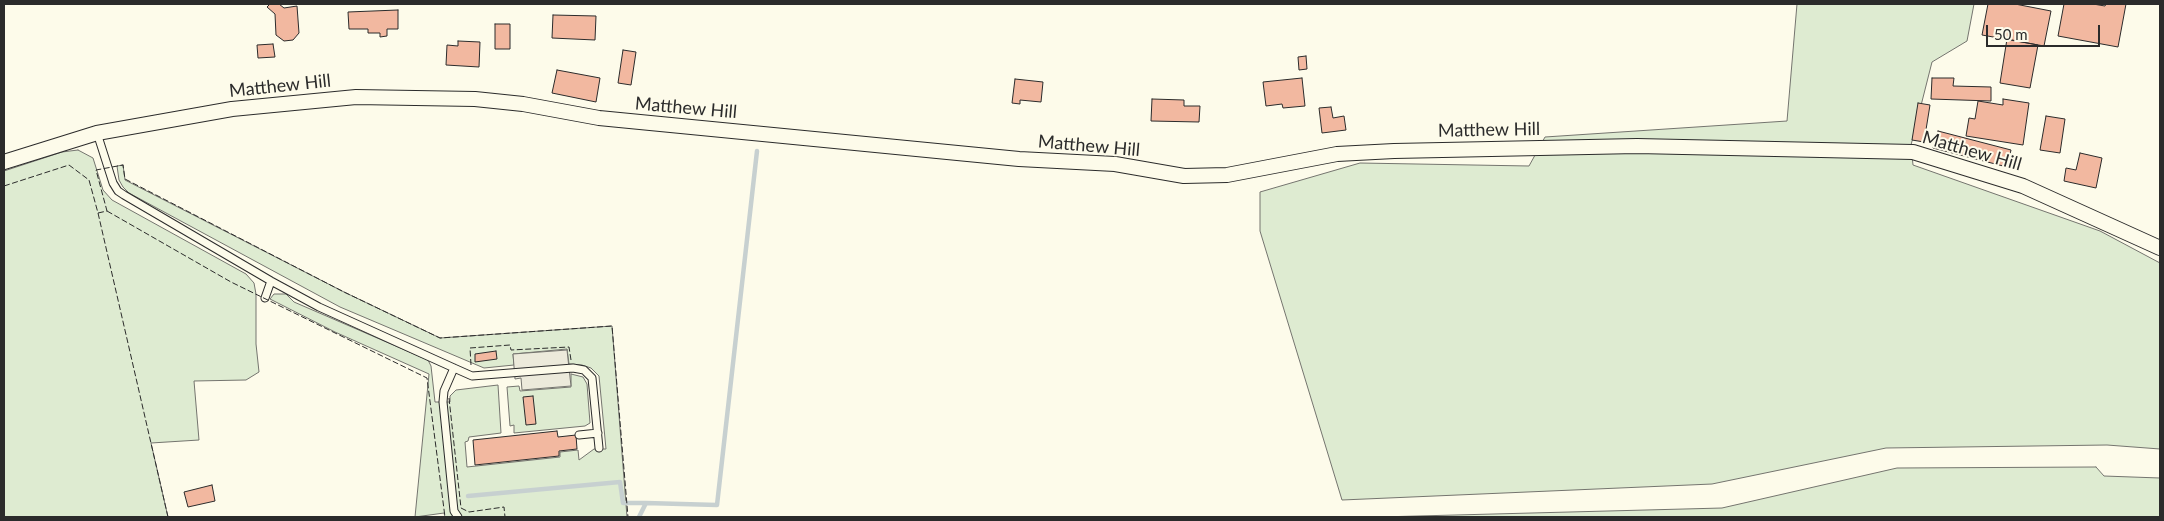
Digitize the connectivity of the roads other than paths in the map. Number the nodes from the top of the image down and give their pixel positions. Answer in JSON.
{"nodes":[{"id":1,"x":97,"y":133,"type":"junction"},
{"id":2,"x":4,"y":162,"type":"edge"},
{"id":3,"x":2160,"y":248,"type":"edge"},
{"id":4,"x":271,"y":281,"type":"junction"},
{"id":5,"x":265,"y":298,"type":"dead end"},
{"id":6,"x":454,"y":368,"type":"junction"},
{"id":7,"x":598,"y":433,"type":"junction"},
{"id":8,"x":579,"y":435,"type":"dead end"},
{"id":9,"x":599,"y":448,"type":"dead end"},
{"id":10,"x":458,"y":517,"type":"edge"}],
"edges":[{"from":1,"to":2,"type":"street","name":"Matthew Hill"},
{"from":1,"to":3,"type":"street","name":"Matthew Hill"},
{"from":1,"to":4,"type":"lane"},
{"from":4,"to":5,"type":"lane"},
{"from":4,"to":6,"type":"lane"},
{"from":6,"to":7,"type":"lane"},
{"from":6,"to":10,"type":"lane"},
{"from":7,"to":8,"type":"lane"},
{"from":7,"to":9,"type":"lane"}]}
